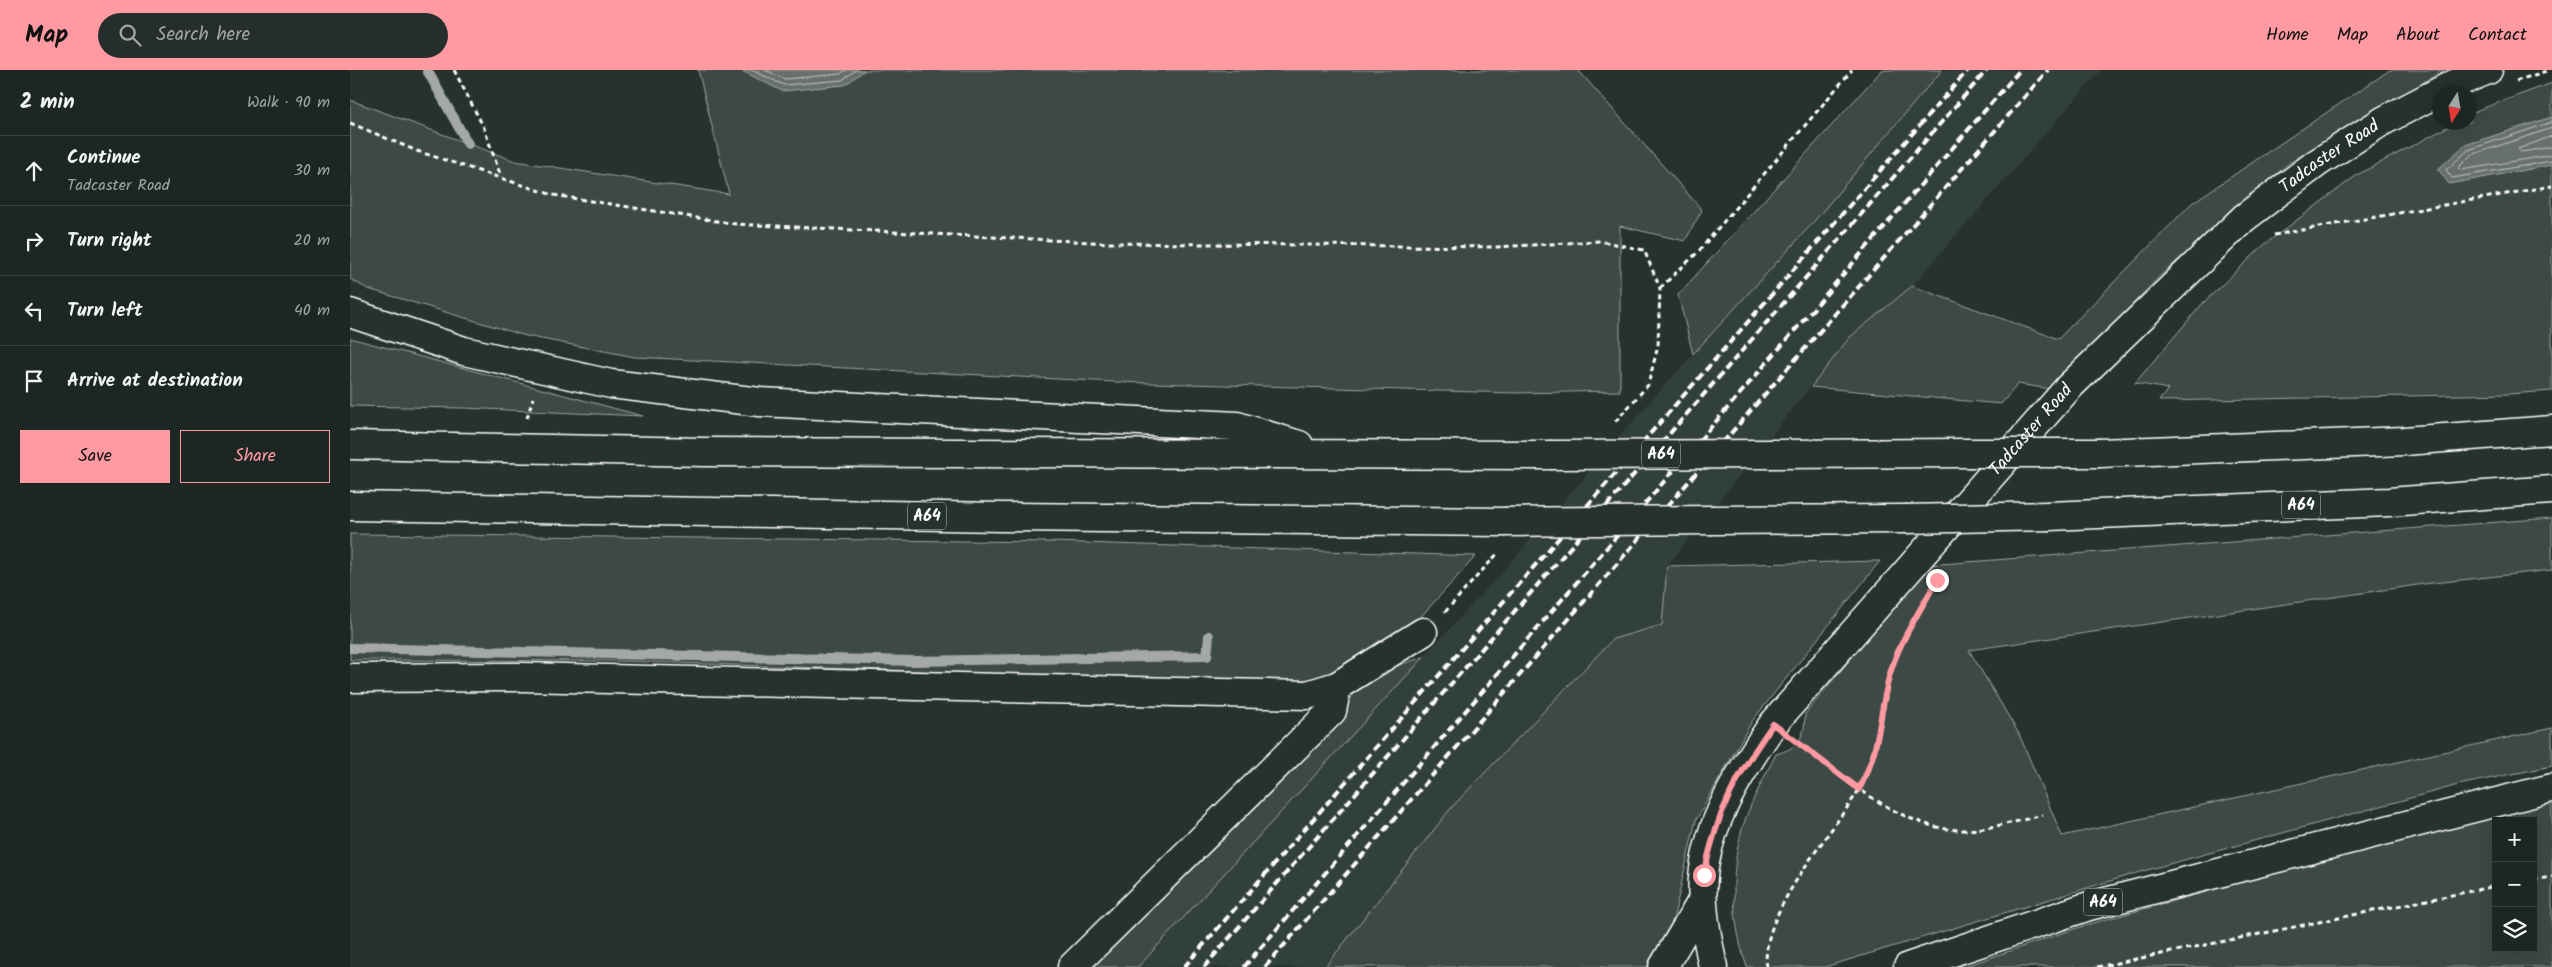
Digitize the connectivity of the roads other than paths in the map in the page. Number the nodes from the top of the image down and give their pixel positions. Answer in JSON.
{"nodes":[{"id":1,"x":2488,"y":70,"type":"edge"},
{"id":2,"x":350,"y":313,"type":"edge"},
{"id":3,"x":2552,"y":430,"type":"edge"},
{"id":4,"x":350,"y":445,"type":"edge"},
{"id":5,"x":1331,"y":454,"type":"junction"},
{"id":6,"x":2552,"y":490,"type":"edge"},
{"id":7,"x":350,"y":506,"type":"edge"},
{"id":8,"x":1423,"y":632,"type":"road end"},
{"id":9,"x":350,"y":678,"type":"edge"},
{"id":10,"x":1336,"y":686,"type":"junction"},
{"id":11,"x":2552,"y":788,"type":"edge"},
{"id":12,"x":1702,"y":901,"type":"junction"},
{"id":13,"x":1072,"y":967,"type":"edge"},
{"id":14,"x":1664,"y":967,"type":"edge"},
{"id":15,"x":1713,"y":967,"type":"edge"},
{"id":16,"x":1908,"y":967,"type":"edge"}],
"edges":[{"from":1,"to":12,"type":"main road","name":"Tadcaster Road"},
{"from":2,"to":5,"type":"main road","number":"A64"},
{"from":3,"to":5,"type":"main road","number":"A64","bridge":true},
{"from":4,"to":5,"type":"main road","number":"A64"},
{"from":6,"to":7,"type":"main road","number":"A64","bridge":true},
{"from":8,"to":10,"type":"main road"},
{"from":9,"to":10,"type":"main road"},
{"from":10,"to":13,"type":"main road"},
{"from":11,"to":16,"type":"main road","number":"A64"},
{"from":12,"to":14,"type":"main road","name":"Tadcaster Road"},
{"from":12,"to":15,"type":"main road","name":"Tadcaster Road"}]}
